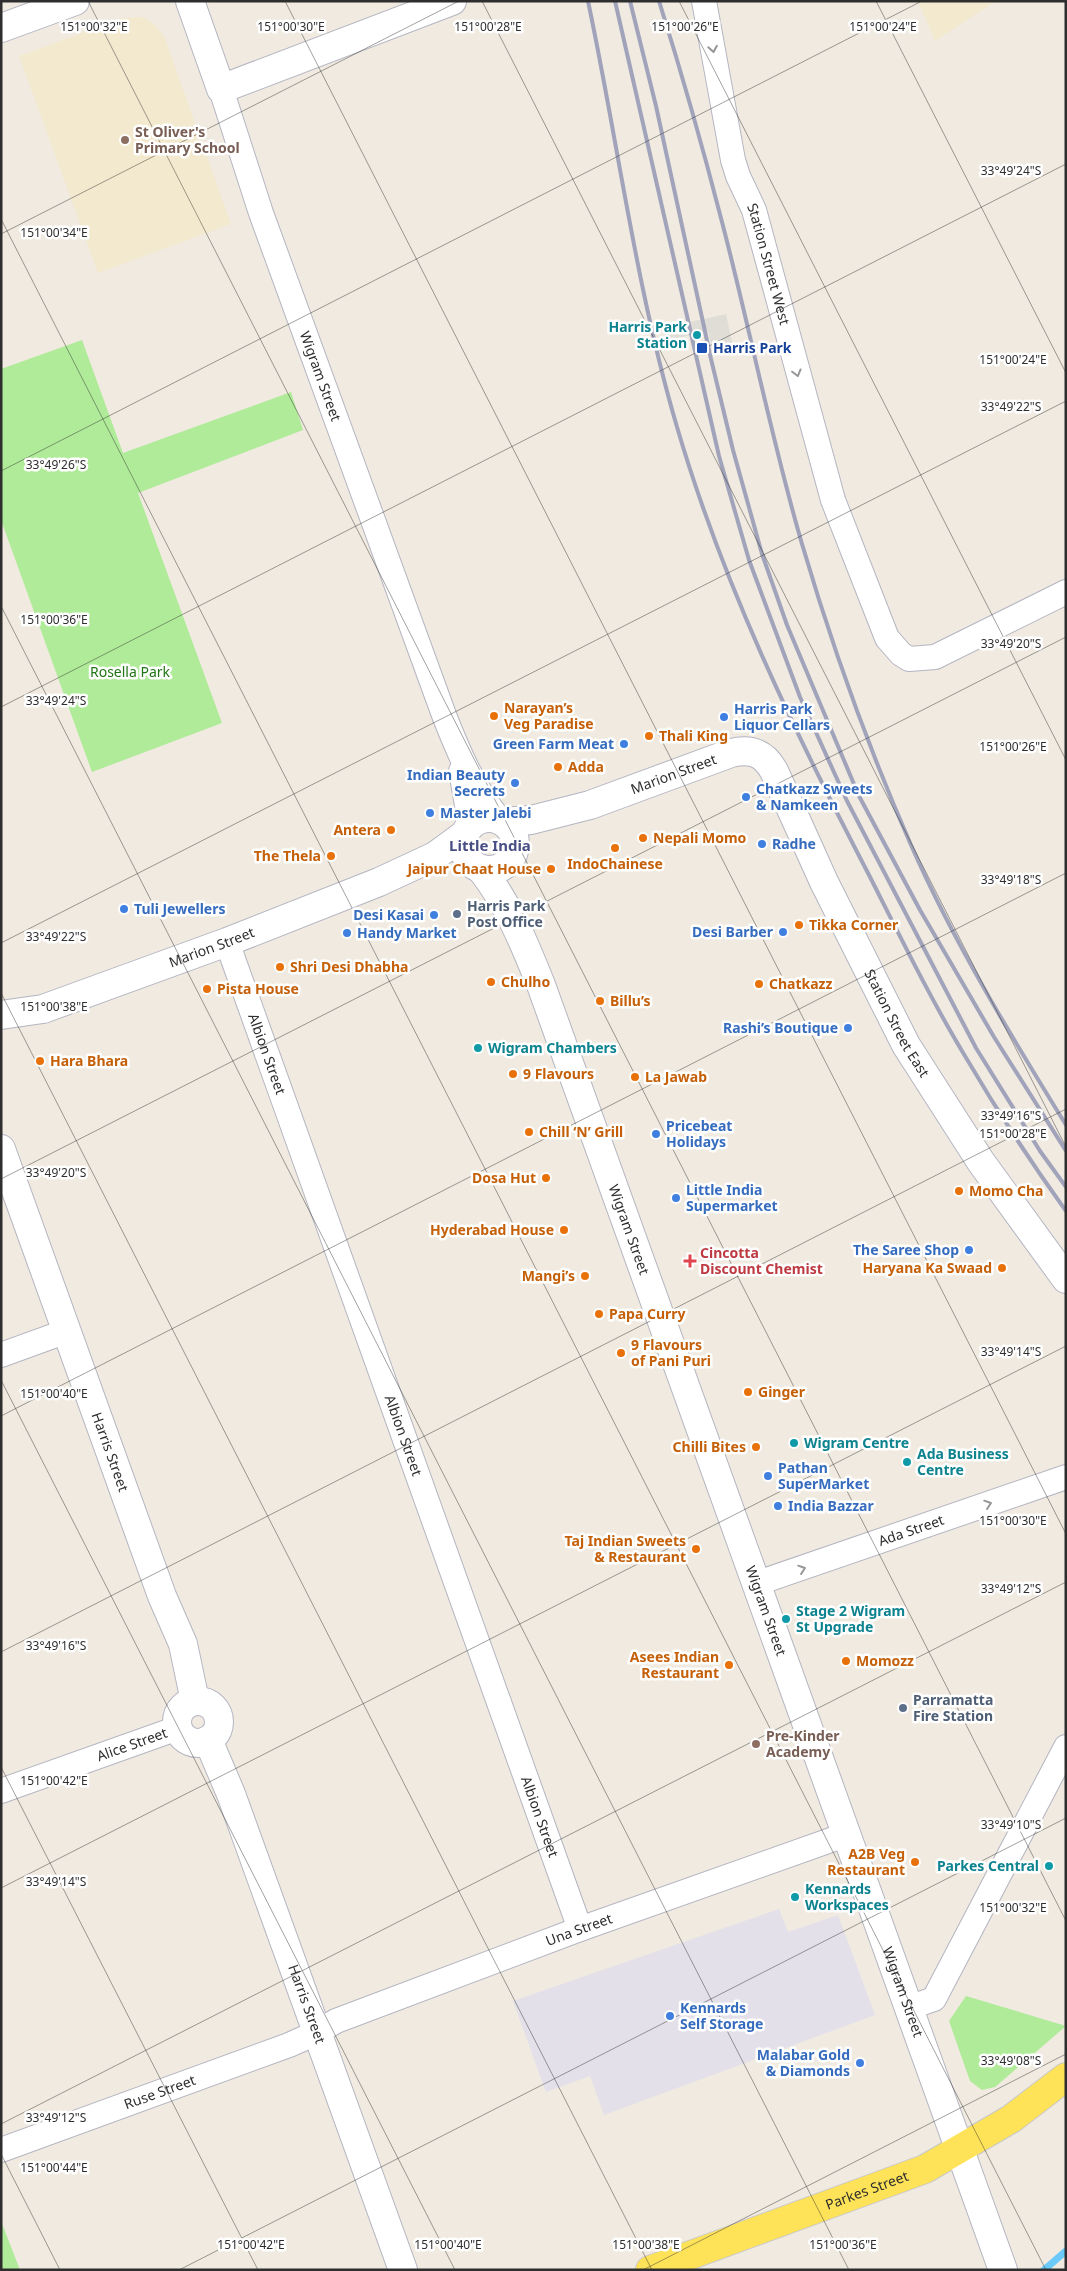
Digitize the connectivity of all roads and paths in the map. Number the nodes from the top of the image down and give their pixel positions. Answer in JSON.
{"nodes":[{"id":1,"x":75,"y":1,"type":"edge"},
{"id":2,"x":190,"y":1,"type":"edge"},
{"id":3,"x":452,"y":1,"type":"edge"},
{"id":4,"x":704,"y":1,"type":"edge"},
{"id":5,"x":1,"y":28,"type":"edge"},
{"id":6,"x":221,"y":89,"type":"junction"},
{"id":7,"x":1066,"y":592,"type":"edge"},
{"id":8,"x":457,"y":748,"type":"junction"},
{"id":9,"x":757,"y":753,"type":"joint"},
{"id":10,"x":590,"y":805,"type":"junction"},
{"id":11,"x":501,"y":821,"type":"junction"},
{"id":12,"x":466,"y":832,"type":"junction"},
{"id":13,"x":513,"y":853,"type":"junction"},
{"id":14,"x":476,"y":866,"type":"junction"},
{"id":15,"x":379,"y":882,"type":"junction"},
{"id":16,"x":226,"y":942,"type":"junction"},
{"id":17,"x":528,"y":953,"type":"junction"},
{"id":18,"x":43,"y":1008,"type":"junction"},
{"id":19,"x":1,"y":1015,"type":"edge"},
{"id":20,"x":1,"y":1031,"type":"edge"},
{"id":21,"x":1,"y":1149,"type":"edge"},
{"id":22,"x":1066,"y":1279,"type":"edge"},
{"id":23,"x":67,"y":1331,"type":"junction"},
{"id":24,"x":1,"y":1355,"type":"edge"},
{"id":25,"x":1066,"y":1477,"type":"edge"},
{"id":26,"x":755,"y":1584,"type":"junction"},
{"id":27,"x":195,"y":1700,"type":"junction"},
{"id":28,"x":178,"y":1728,"type":"junction"},
{"id":29,"x":208,"y":1740,"type":"junction"},
{"id":30,"x":1066,"y":1747,"type":"edge"},
{"id":31,"x":1,"y":1791,"type":"edge"},
{"id":32,"x":845,"y":1835,"type":"junction"},
{"id":33,"x":580,"y":1929,"type":"junction"},
{"id":34,"x":908,"y":2008,"type":"junction"},
{"id":35,"x":316,"y":2034,"type":"junction"},
{"id":36,"x":1066,"y":2077,"type":"edge"},
{"id":37,"x":1,"y":2150,"type":"edge"},
{"id":38,"x":960,"y":2150,"type":"junction"},
{"id":39,"x":403,"y":2270,"type":"edge"},
{"id":40,"x":650,"y":2270,"type":"edge"},
{"id":41,"x":1003,"y":2270,"type":"edge"}],
"edges":[{"from":1,"to":5,"type":"street"},
{"from":2,"to":6,"type":"street","name":"Wigram Street"},
{"from":3,"to":6,"type":"street"},
{"from":4,"to":7,"type":"street","name":"Station Street West","one_way":true},
{"from":6,"to":8,"type":"street","name":"Wigram Street"},
{"from":8,"to":11,"type":"street","name":"Wigram Street"},
{"from":8,"to":12,"type":"street","name":"Wigram Street"},
{"from":9,"to":10,"type":"street","name":"Marion Street"},
{"from":9,"to":22,"type":"street","name":"Station Street East"},
{"from":10,"to":11,"type":"street","name":"Marion Street"},
{"from":10,"to":13,"type":"street","name":"Marion Street"},
{"from":11,"to":12,"type":"street"},
{"from":11,"to":13,"type":"street"},
{"from":12,"to":14,"type":"street"},
{"from":12,"to":15,"type":"street","name":"Marion Street"},
{"from":13,"to":14,"type":"street"},
{"from":13,"to":17,"type":"street","name":"Wigram Street"},
{"from":14,"to":15,"type":"street","name":"Marion Street"},
{"from":14,"to":17,"type":"street","name":"Wigram Street"},
{"from":15,"to":16,"type":"street","name":"Marion Street"},
{"from":16,"to":18,"type":"street","name":"Marion Street"},
{"from":16,"to":33,"type":"street","name":"Albion Street"},
{"from":17,"to":26,"type":"street","name":"Wigram Street"},
{"from":18,"to":19,"type":"street","name":"Marion Street"},
{"from":18,"to":20,"type":"street","name":"Marion Street"},
{"from":21,"to":23,"type":"street","name":"Harris Street"},
{"from":23,"to":24,"type":"street"},
{"from":23,"to":27,"type":"street","name":"Harris Street"},
{"from":26,"to":25,"type":"street","name":"Ada Street","one_way":true},
{"from":26,"to":32,"type":"street","name":"Wigram Street"},
{"from":27,"to":28,"type":"street"},
{"from":27,"to":29,"type":"street"},
{"from":28,"to":29,"type":"street"},
{"from":28,"to":31,"type":"street","name":"Alice Street"},
{"from":29,"to":35,"type":"street","name":"Harris Street"},
{"from":30,"to":34,"type":"street"},
{"from":32,"to":33,"type":"street","name":"Una Street"},
{"from":32,"to":34,"type":"street","name":"Wigram Street"},
{"from":33,"to":35,"type":"street","name":"Una Street"},
{"from":34,"to":38,"type":"street","name":"Wigram Street"},
{"from":35,"to":37,"type":"street","name":"Ruse Street"},
{"from":35,"to":39,"type":"street","name":"Harris Street"},
{"from":36,"to":38,"type":"main road","name":"Parkes Street"},
{"from":38,"to":40,"type":"main road","name":"Parkes Street"},
{"from":38,"to":41,"type":"street","name":"Wigram Street"}]}
